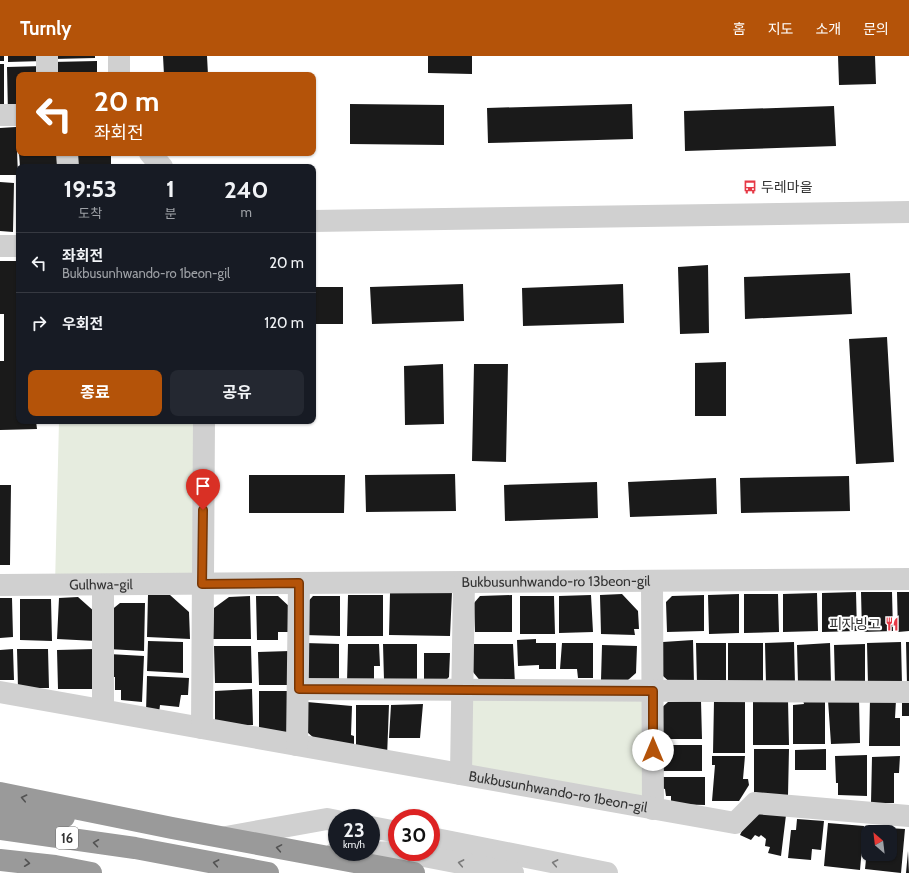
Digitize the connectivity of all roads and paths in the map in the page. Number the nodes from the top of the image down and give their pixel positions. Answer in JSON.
{"nodes":[{"id":1,"x":47,"y":56,"type":"edge"},
{"id":2,"x":119,"y":56,"type":"edge"},
{"id":3,"x":47,"y":72,"type":"edge"},
{"id":4,"x":119,"y":72,"type":"edge"},
{"id":5,"x":0,"y":115,"type":"edge"},
{"id":6,"x":16,"y":115,"type":"edge"},
{"id":7,"x":153,"y":156,"type":"edge"},
{"id":8,"x":159,"y":164,"type":"edge"},
{"id":9,"x":909,"y":212,"type":"edge"},
{"id":10,"x":316,"y":220,"type":"edge"},
{"id":11,"x":0,"y":246,"type":"edge"},
{"id":12,"x":16,"y":246,"type":"edge"},
{"id":13,"x":204,"y":424,"type":"edge"},
{"id":14,"x":909,"y":579,"type":"edge"},
{"id":15,"x":652,"y":581,"type":"junction"},
{"id":16,"x":464,"y":582,"type":"junction"},
{"id":17,"x":299,"y":583,"type":"junction"},
{"id":18,"x":202,"y":584,"type":"junction"},
{"id":19,"x":103,"y":585,"type":"junction"},
{"id":20,"x":0,"y":586,"type":"edge"},
{"id":21,"x":299,"y":689,"type":"junction"},
{"id":22,"x":462,"y":690,"type":"junction"},
{"id":23,"x":653,"y":691,"type":"junction"},
{"id":24,"x":0,"y":692,"type":"edge"},
{"id":25,"x":909,"y":692,"type":"edge"},
{"id":26,"x":103,"y":710,"type":"junction"},
{"id":27,"x":202,"y":728,"type":"junction"},
{"id":28,"x":297,"y":745,"type":"junction"},
{"id":29,"x":461,"y":774,"type":"junction"},
{"id":30,"x":0,"y":793,"type":"edge"},
{"id":31,"x":653,"y":809,"type":"junction"},
{"id":32,"x":0,"y":815,"type":"edge"},
{"id":33,"x":909,"y":816,"type":"edge"},
{"id":34,"x":328,"y":819,"type":"edge"},
{"id":35,"x":172,"y":828,"type":"junction"},
{"id":36,"x":0,"y":829,"type":"edge"},
{"id":37,"x":223,"y":838,"type":"junction"},
{"id":38,"x":440,"y":840,"type":"edge"},
{"id":39,"x":388,"y":852,"type":"edge"},
{"id":40,"x":312,"y":854,"type":"junction"},
{"id":41,"x":440,"y":859,"type":"edge"},
{"id":42,"x":0,"y":860,"type":"edge"},
{"id":43,"x":91,"y":873,"type":"edge"},
{"id":44,"x":268,"y":873,"type":"edge"},
{"id":45,"x":414,"y":873,"type":"edge"},
{"id":46,"x":513,"y":873,"type":"edge"},
{"id":47,"x":607,"y":873,"type":"edge"}],
"edges":[{"from":1,"to":3,"type":"street"},
{"from":2,"to":4,"type":"street"},
{"from":5,"to":6,"type":"street"},
{"from":7,"to":8,"type":"street"},
{"from":9,"to":10,"type":"street"},
{"from":11,"to":12,"type":"street"},
{"from":13,"to":18,"type":"street"},
{"from":14,"to":15,"type":"street","name":"Bukbusunhwando-ro 13beon-gil"},
{"from":15,"to":16,"type":"street","name":"Bukbusunhwando-ro 13beon-gil"},
{"from":15,"to":23,"type":"street"},
{"from":16,"to":17,"type":"street","name":"Bukbusunhwando-ro 13beon-gil"},
{"from":16,"to":22,"type":"street"},
{"from":17,"to":18,"type":"street","name":"Bukbusunhwando-ro 13beon-gil"},
{"from":17,"to":21,"type":"street"},
{"from":18,"to":19,"type":"street","name":"Gulhwa-gil"},
{"from":18,"to":27,"type":"street"},
{"from":19,"to":20,"type":"street","name":"Gulhwa-gil"},
{"from":19,"to":26,"type":"street"},
{"from":21,"to":22,"type":"street"},
{"from":21,"to":28,"type":"street"},
{"from":22,"to":23,"type":"street"},
{"from":22,"to":29,"type":"street"},
{"from":23,"to":25,"type":"street"},
{"from":23,"to":31,"type":"street"},
{"from":24,"to":26,"type":"street","name":"Bukbusunhwando-ro 1beon-gil"},
{"from":26,"to":27,"type":"street","name":"Bukbusunhwando-ro 1beon-gil"},
{"from":27,"to":28,"type":"street","name":"Bukbusunhwando-ro 1beon-gil"},
{"from":28,"to":29,"type":"street","name":"Bukbusunhwando-ro 1beon-gil"},
{"from":29,"to":31,"type":"street","name":"Bukbusunhwando-ro 1beon-gil"},
{"from":35,"to":30,"type":"highway","one_way":true},
{"from":31,"to":33,"type":"street","name":"Bukbusunhwando-ro 1beon-gil"},
{"from":32,"to":35,"type":"highway"},
{"from":34,"to":37,"type":"street"},
{"from":35,"to":37,"type":"highway"},
{"from":44,"to":36,"type":"highway","number":"16","one_way":true},
{"from":40,"to":37,"type":"highway","one_way":true},
{"from":47,"to":38,"type":"street","one_way":true},
{"from":39,"to":40,"type":"street"},
{"from":40,"to":45,"type":"highway"},
{"from":46,"to":41,"type":"street","one_way":true},
{"from":42,"to":43,"type":"highway","number":"16","one_way":true}]}
